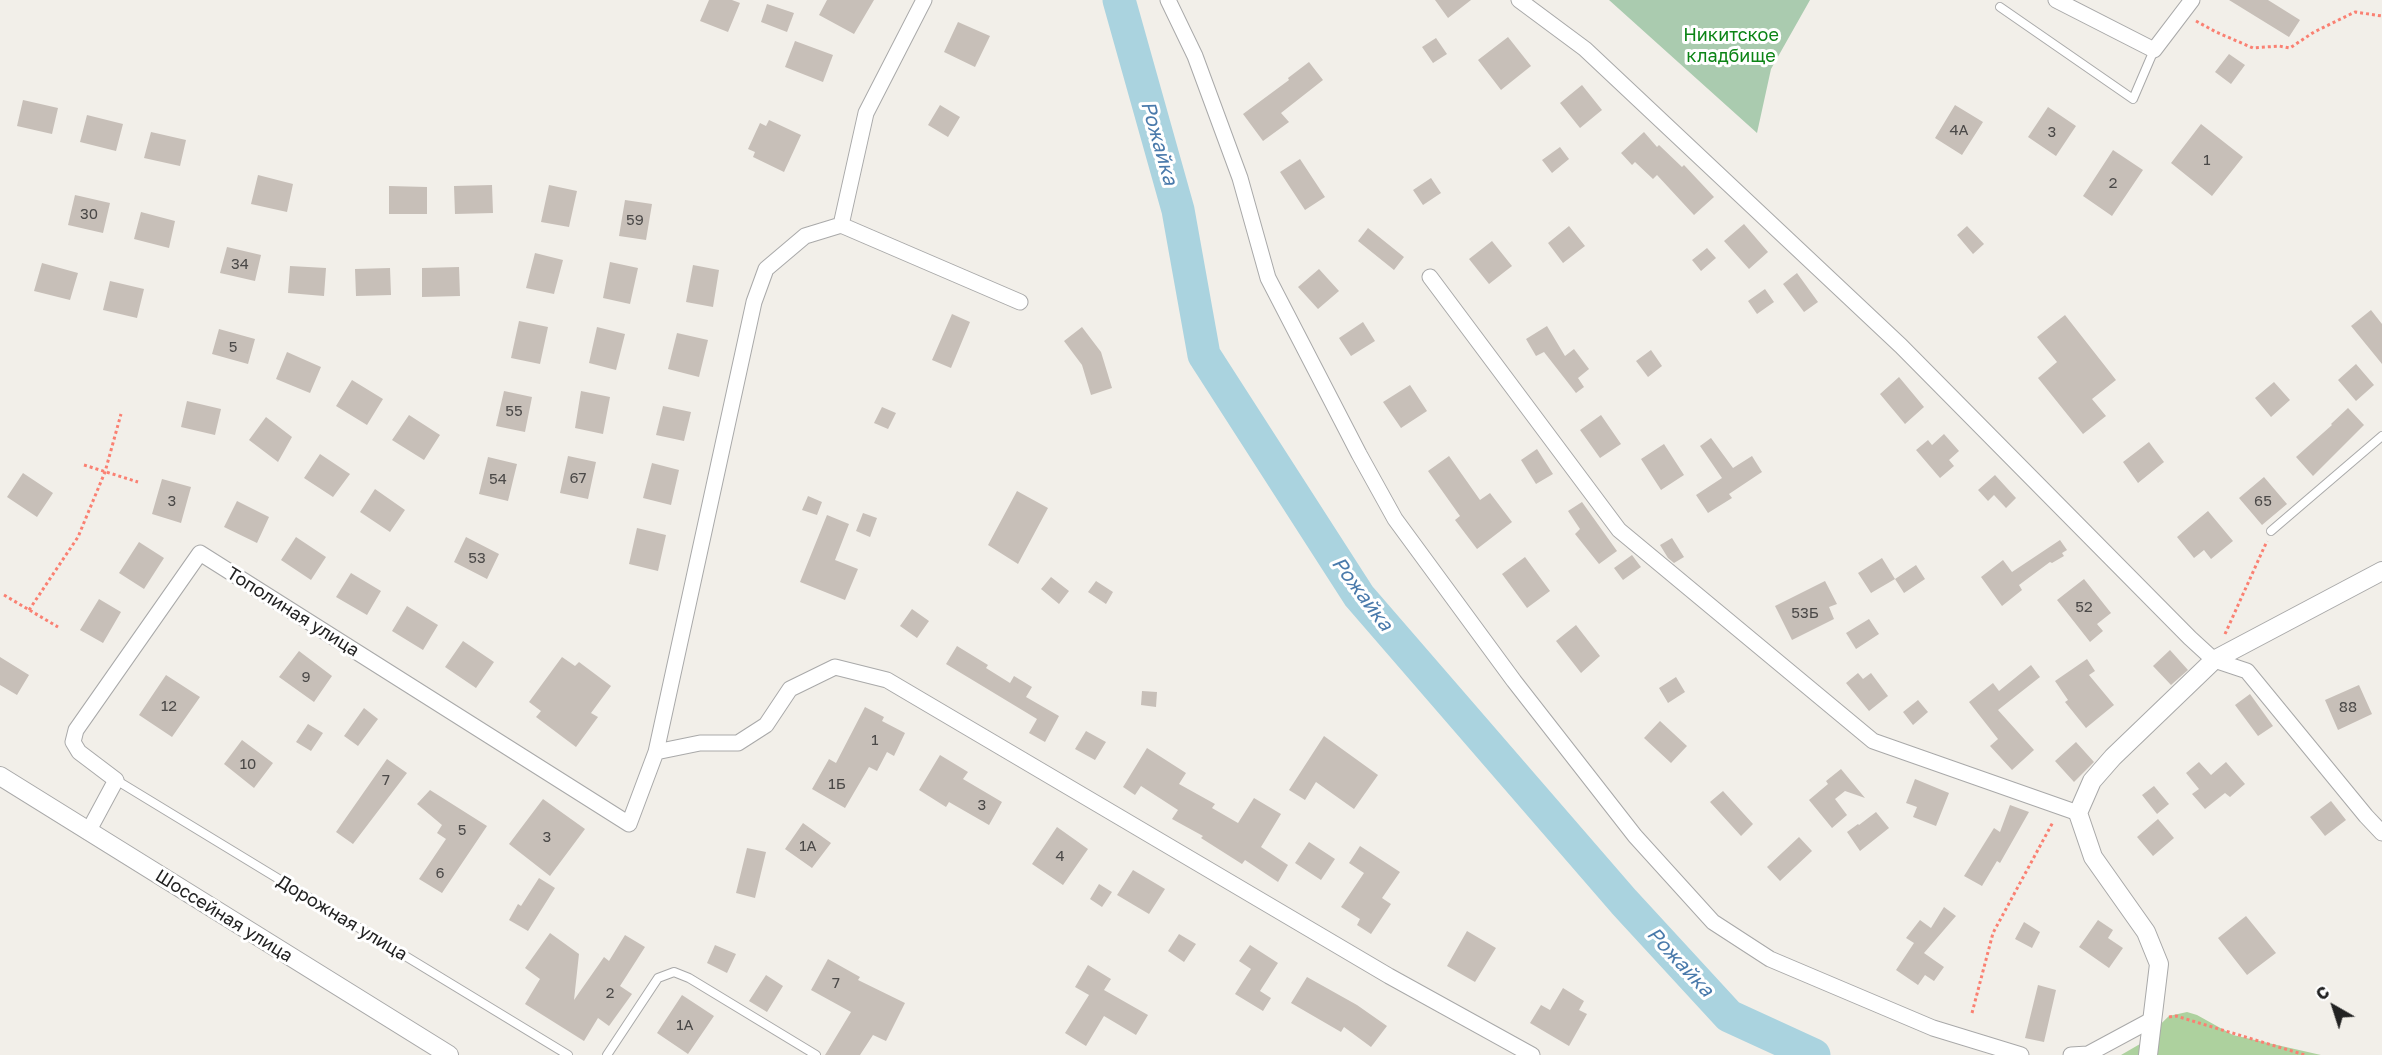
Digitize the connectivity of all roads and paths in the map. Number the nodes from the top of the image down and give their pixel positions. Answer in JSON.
{"nodes":[{"id":1,"x":924,"y":0,"type":"edge"},
{"id":2,"x":1168,"y":0,"type":"edge"},
{"id":3,"x":1519,"y":0,"type":"edge"},
{"id":4,"x":2056,"y":0,"type":"edge"},
{"id":5,"x":2000,"y":7,"type":"dead end"},
{"id":6,"x":2188,"y":7,"type":"edge"},
{"id":7,"x":2382,"y":16,"type":"edge"},
{"id":8,"x":2154,"y":50,"type":"junction"},
{"id":9,"x":841,"y":225,"type":"junction"},
{"id":10,"x":1430,"y":277,"type":"dead end"},
{"id":11,"x":1020,"y":302,"type":"dead end"},
{"id":12,"x":121,"y":414,"type":"dead end"},
{"id":13,"x":2382,"y":436,"type":"edge"},
{"id":14,"x":84,"y":465,"type":"dead end"},
{"id":15,"x":105,"y":472,"type":"junction"},
{"id":16,"x":138,"y":482,"type":"dead end"},
{"id":17,"x":2271,"y":531,"type":"joint"},
{"id":18,"x":2382,"y":571,"type":"edge"},
{"id":19,"x":4,"y":595,"type":"dead end"},
{"id":20,"x":29,"y":610,"type":"junction"},
{"id":21,"x":58,"y":627,"type":"dead end"},
{"id":22,"x":2214,"y":660,"type":"junction"},
{"id":23,"x":656,"y":752,"type":"junction"},
{"id":24,"x":0,"y":776,"type":"edge"},
{"id":25,"x":116,"y":780,"type":"junction"},
{"id":26,"x":2069,"y":810,"type":"junction"},
{"id":27,"x":88,"y":832,"type":"junction"},
{"id":28,"x":2382,"y":833,"type":"edge"},
{"id":29,"x":1972,"y":1013,"type":"dead end"},
{"id":30,"x":2153,"y":1019,"type":"junction"},
{"id":31,"x":449,"y":1055,"type":"edge"},
{"id":32,"x":568,"y":1055,"type":"edge"},
{"id":33,"x":607,"y":1055,"type":"edge"},
{"id":34,"x":816,"y":1055,"type":"edge"},
{"id":35,"x":1532,"y":1055,"type":"edge"},
{"id":36,"x":2021,"y":1055,"type":"edge"},
{"id":37,"x":2071,"y":1055,"type":"edge"},
{"id":38,"x":2148,"y":1055,"type":"edge"},
{"id":39,"x":2305,"y":1055,"type":"edge"}],
"edges":[{"from":1,"to":9,"type":"street"},
{"from":2,"to":36,"type":"street"},
{"from":3,"to":22,"type":"street"},
{"from":4,"to":8,"type":"street"},
{"from":5,"to":8,"type":"lane"},
{"from":6,"to":7,"type":"path"},
{"from":6,"to":8,"type":"street"},
{"from":9,"to":11,"type":"street"},
{"from":9,"to":23,"type":"street"},
{"from":10,"to":26,"type":"street"},
{"from":12,"to":15,"type":"path"},
{"from":13,"to":17,"type":"lane"},
{"from":14,"to":15,"type":"path"},
{"from":15,"to":16,"type":"path"},
{"from":15,"to":20,"type":"path"},
{"from":17,"to":22,"type":"path"},
{"from":18,"to":22,"type":"street"},
{"from":19,"to":20,"type":"path"},
{"from":20,"to":21,"type":"path"},
{"from":22,"to":26,"type":"street"},
{"from":22,"to":28,"type":"street"},
{"from":23,"to":25,"type":"street","name":"Тополиная улица"},
{"from":23,"to":35,"type":"street"},
{"from":24,"to":27,"type":"street","name":"Шоссейная улица"},
{"from":25,"to":27,"type":"street"},
{"from":25,"to":32,"type":"lane","name":"Дорожная улица"},
{"from":26,"to":29,"type":"path"},
{"from":26,"to":30,"type":"street"},
{"from":27,"to":31,"type":"street","name":"Шоссейная улица"},
{"from":30,"to":37,"type":"street"},
{"from":30,"to":38,"type":"street"},
{"from":30,"to":39,"type":"path"},
{"from":33,"to":34,"type":"lane"}]}
